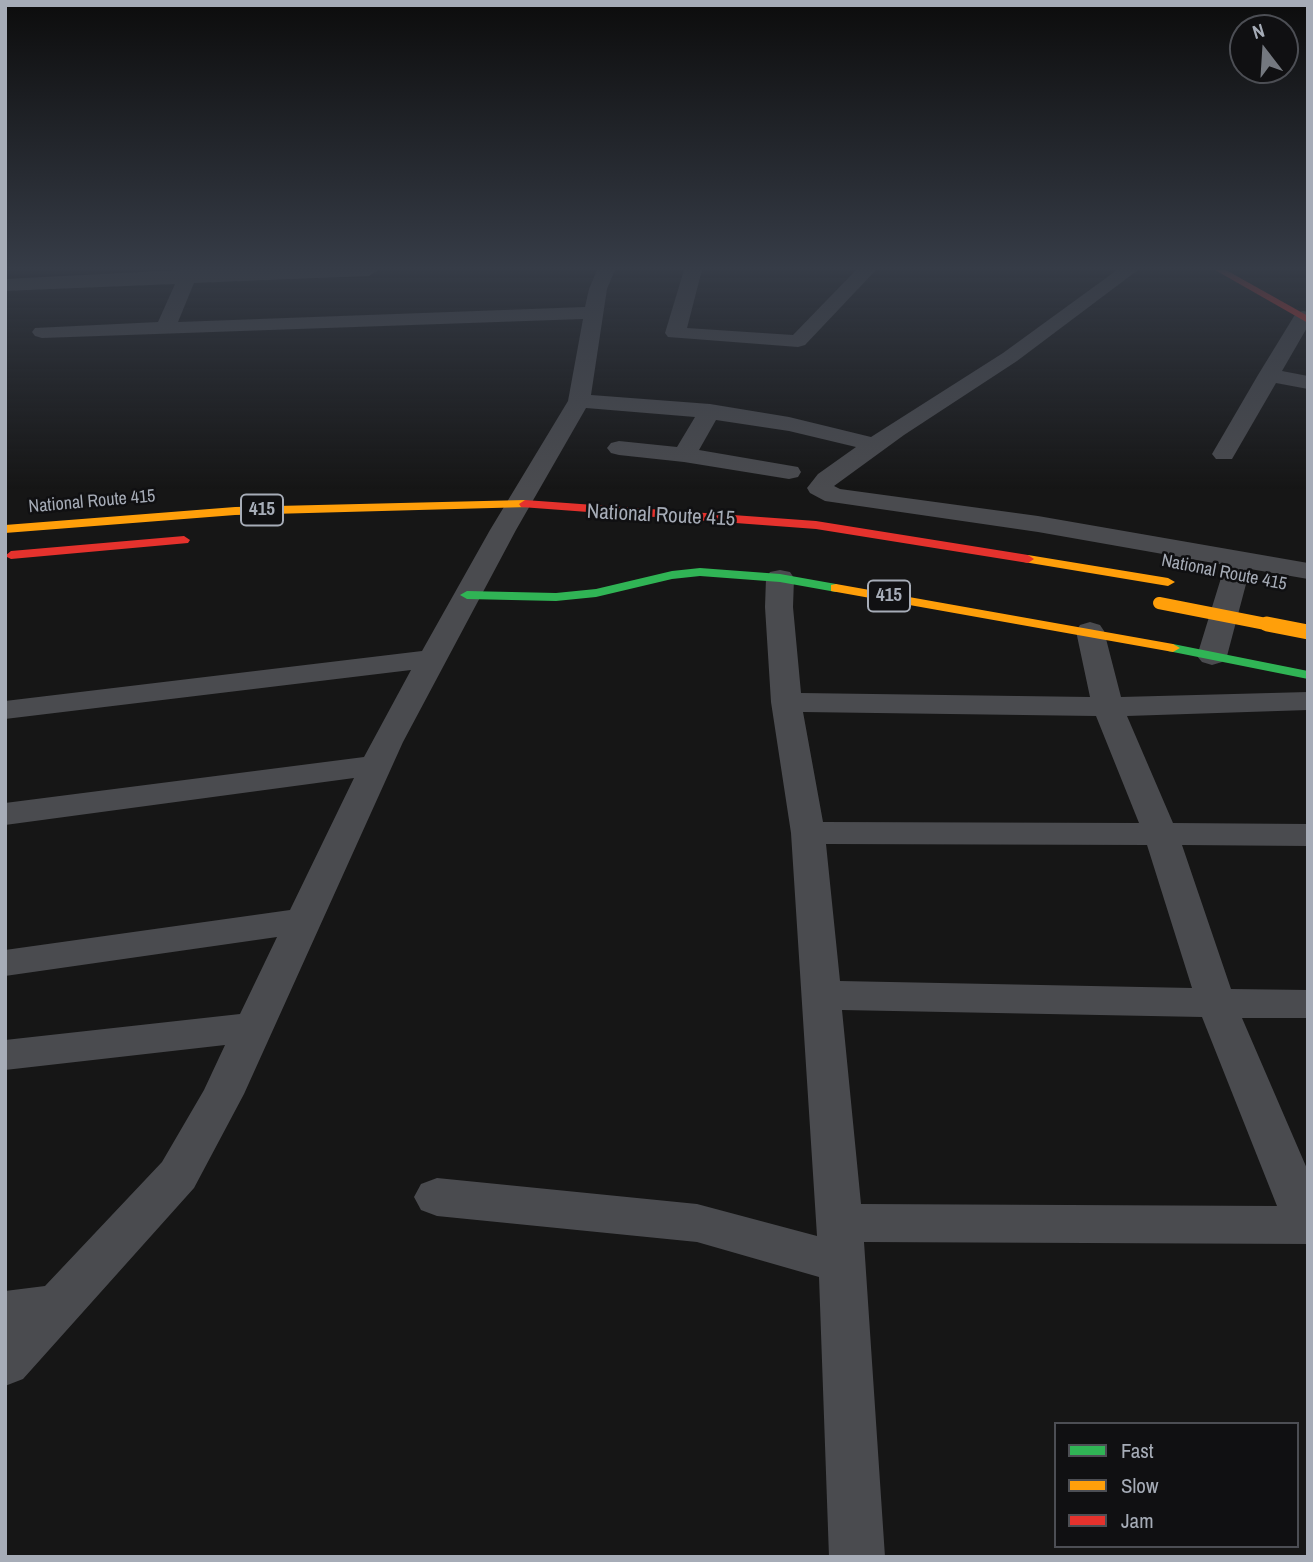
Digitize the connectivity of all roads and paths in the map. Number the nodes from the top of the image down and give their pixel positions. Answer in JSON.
{"nodes":[{"id":1,"x":590,"y":343,"type":"edge"},
{"id":2,"x":1029,"y":343,"type":"edge"},
{"id":3,"x":1290,"y":343,"type":"edge"},
{"id":4,"x":1269,"y":375,"type":"junction"},
{"id":5,"x":1308,"y":383,"type":"edge"},
{"id":6,"x":579,"y":401,"type":"junction"},
{"id":7,"x":710,"y":411,"type":"junction"},
{"id":8,"x":876,"y":445,"type":"junction"},
{"id":9,"x":619,"y":448,"type":"dead end"},
{"id":10,"x":1224,"y":454,"type":"dead end"},
{"id":11,"x":684,"y":455,"type":"junction"},
{"id":12,"x":789,"y":472,"type":"dead end"},
{"id":13,"x":507,"y":524,"type":"junction"},
{"id":14,"x":5,"y":529,"type":"edge"},
{"id":15,"x":195,"y":539,"type":"dead end"},
{"id":16,"x":5,"y":556,"type":"edge"},
{"id":17,"x":1240,"y":558,"type":"junction"},
{"id":18,"x":1308,"y":571,"type":"edge"},
{"id":19,"x":780,"y":578,"type":"junction"},
{"id":20,"x":1174,"y":583,"type":"dead end"},
{"id":21,"x":1219,"y":591,"type":"dead end"},
{"id":22,"x":467,"y":595,"type":"junction"},
{"id":23,"x":1244,"y":596,"type":"dead end"},
{"id":24,"x":1153,"y":602,"type":"dead end"},
{"id":25,"x":1090,"y":631,"type":"junction"},
{"id":26,"x":1308,"y":632,"type":"edge"},
{"id":27,"x":1212,"y":656,"type":"junction"},
{"id":28,"x":432,"y":659,"type":"junction"},
{"id":29,"x":1308,"y":675,"type":"edge"},
{"id":30,"x":1308,"y":701,"type":"edge"},
{"id":31,"x":786,"y":702,"type":"junction"},
{"id":32,"x":1108,"y":706,"type":"junction"},
{"id":33,"x":5,"y":710,"type":"edge"},
{"id":34,"x":376,"y":765,"type":"junction"},
{"id":35,"x":5,"y":814,"type":"edge"},
{"id":36,"x":808,"y":833,"type":"junction"},
{"id":37,"x":1161,"y":835,"type":"junction"},
{"id":38,"x":1308,"y":835,"type":"edge"},
{"id":39,"x":304,"y":921,"type":"junction"},
{"id":40,"x":5,"y":963,"type":"edge"},
{"id":41,"x":820,"y":995,"type":"junction"},
{"id":42,"x":1216,"y":1003,"type":"junction"},
{"id":43,"x":1308,"y":1003,"type":"edge"},
{"id":44,"x":254,"y":1027,"type":"junction"},
{"id":45,"x":5,"y":1055,"type":"edge"},
{"id":46,"x":437,"y":1197,"type":"dead end"},
{"id":47,"x":841,"y":1243,"type":"junction"},
{"id":48,"x":55,"y":1306,"type":"junction"},
{"id":49,"x":5,"y":1313,"type":"edge"},
{"id":50,"x":5,"y":1363,"type":"edge"},
{"id":51,"x":857,"y":1557,"type":"edge"}],
"edges":[{"from":1,"to":6,"type":"street"},
{"from":2,"to":8,"type":"street"},
{"from":3,"to":4,"type":"street"},
{"from":4,"to":5,"type":"street"},
{"from":4,"to":10,"type":"street"},
{"from":6,"to":7,"type":"street"},
{"from":6,"to":13,"type":"street"},
{"from":7,"to":8,"type":"street"},
{"from":7,"to":11,"type":"street"},
{"from":8,"to":17,"type":"street"},
{"from":9,"to":11,"type":"street"},
{"from":11,"to":12,"type":"street"},
{"from":13,"to":14,"type":"main road","name":"National Route 415","number":"415"},
{"from":13,"to":20,"type":"main road","name":"National Route 415","number":"415"},
{"from":13,"to":22,"type":"street"},
{"from":15,"to":16,"type":"main road"},
{"from":17,"to":18,"type":"street"},
{"from":17,"to":27,"type":"street"},
{"from":19,"to":22,"type":"main road","number":"415"},
{"from":19,"to":25,"type":"main road","number":"415"},
{"from":19,"to":31,"type":"street"},
{"from":21,"to":23,"type":"main road","name":"National Route 415"},
{"from":22,"to":28,"type":"street"},
{"from":24,"to":26,"type":"main road","name":"National Route 415","bridge":true},
{"from":25,"to":27,"type":"main road","number":"415"},
{"from":25,"to":32,"type":"street"},
{"from":27,"to":29,"type":"main road","number":"415"},
{"from":28,"to":33,"type":"street"},
{"from":28,"to":34,"type":"street"},
{"from":30,"to":32,"type":"street"},
{"from":31,"to":32,"type":"street"},
{"from":31,"to":36,"type":"street"},
{"from":32,"to":37,"type":"street"},
{"from":34,"to":35,"type":"street"},
{"from":34,"to":39,"type":"street"},
{"from":36,"to":37,"type":"street"},
{"from":36,"to":41,"type":"street"},
{"from":37,"to":38,"type":"street"},
{"from":37,"to":42,"type":"street"},
{"from":39,"to":40,"type":"street"},
{"from":39,"to":44,"type":"street"},
{"from":41,"to":42,"type":"street"},
{"from":41,"to":47,"type":"street"},
{"from":42,"to":43,"type":"street"},
{"from":42,"to":47,"type":"street"},
{"from":44,"to":45,"type":"street"},
{"from":44,"to":48,"type":"street"},
{"from":46,"to":47,"type":"street"},
{"from":47,"to":51,"type":"street"},
{"from":48,"to":49,"type":"street"},
{"from":48,"to":50,"type":"street"}]}
